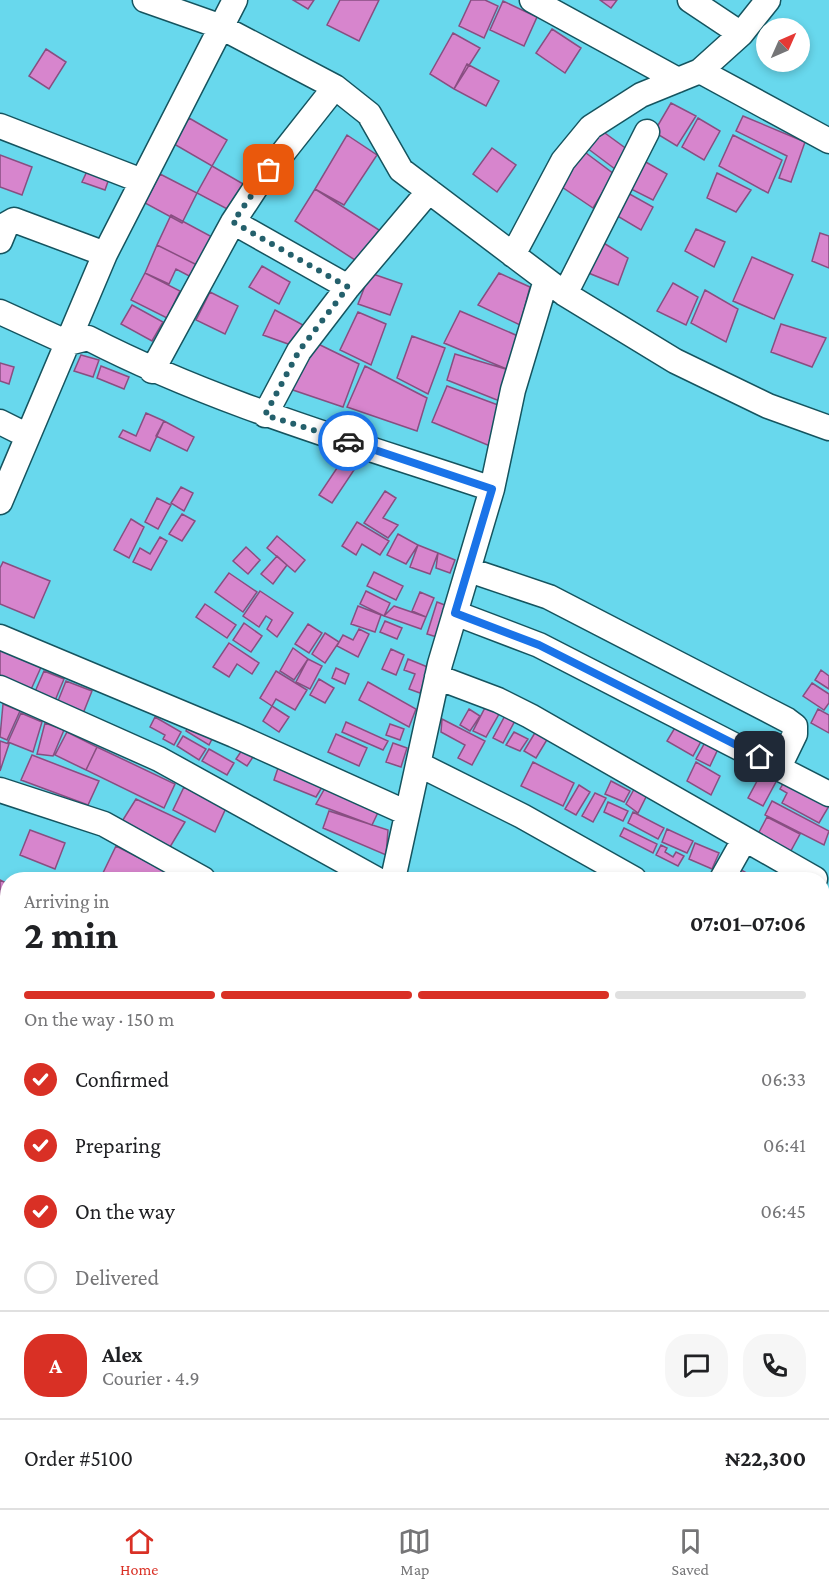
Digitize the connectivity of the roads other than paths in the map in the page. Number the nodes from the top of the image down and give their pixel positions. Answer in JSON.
{"nodes":[{"id":1,"x":146,"y":0,"type":"edge"},
{"id":2,"x":235,"y":0,"type":"edge"},
{"id":3,"x":532,"y":0,"type":"edge"},
{"id":4,"x":690,"y":0,"type":"edge"},
{"id":5,"x":768,"y":0,"type":"edge"},
{"id":6,"x":219,"y":26,"type":"junction"},
{"id":7,"x":741,"y":34,"type":"junction"},
{"id":8,"x":700,"y":71,"type":"junction"},
{"id":9,"x":678,"y":80,"type":"junction"},
{"id":10,"x":335,"y":87,"type":"junction"},
{"id":11,"x":0,"y":126,"type":"edge"},
{"id":12,"x":647,"y":132,"type":"dead end"},
{"id":13,"x":829,"y":141,"type":"edge"},
{"id":14,"x":142,"y":181,"type":"junction"},
{"id":15,"x":429,"y":191,"type":"junction"},
{"id":16,"x":233,"y":222,"type":"junction"},
{"id":17,"x":0,"y":240,"type":"edge"},
{"id":18,"x":105,"y":254,"type":"junction"},
{"id":19,"x":513,"y":255,"type":"junction"},
{"id":20,"x":348,"y":287,"type":"junction"},
{"id":21,"x":556,"y":287,"type":"junction"},
{"id":22,"x":0,"y":312,"type":"edge"},
{"id":23,"x":68,"y":343,"type":"junction"},
{"id":24,"x":152,"y":371,"type":"junction"},
{"id":25,"x":265,"y":415,"type":"junction"},
{"id":26,"x":0,"y":422,"type":"edge"},
{"id":27,"x":829,"y":428,"type":"edge"},
{"id":28,"x":28,"y":436,"type":"junction"},
{"id":29,"x":492,"y":489,"type":"junction"},
{"id":30,"x":0,"y":502,"type":"edge"},
{"id":31,"x":469,"y":570,"type":"junction"},
{"id":32,"x":455,"y":613,"type":"junction"},
{"id":33,"x":0,"y":637,"type":"edge"},
{"id":34,"x":437,"y":677,"type":"junction"},
{"id":35,"x":0,"y":688,"type":"edge"},
{"id":36,"x":418,"y":764,"type":"junction"},
{"id":37,"x":779,"y":766,"type":"junction"},
{"id":38,"x":0,"y":790,"type":"edge"},
{"id":39,"x":829,"y":794,"type":"edge"},
{"id":40,"x":407,"y":813,"type":"junction"},
{"id":41,"x":744,"y":840,"type":"junction"},
{"id":42,"x":190,"y":872,"type":"edge"},
{"id":43,"x":363,"y":872,"type":"edge"},
{"id":44,"x":394,"y":872,"type":"edge"},
{"id":45,"x":622,"y":872,"type":"edge"},
{"id":46,"x":726,"y":872,"type":"edge"},
{"id":47,"x":802,"y":872,"type":"edge"}],
"edges":[{"from":1,"to":6,"type":"street"},
{"from":2,"to":6,"type":"street"},
{"from":3,"to":9,"type":"street"},
{"from":4,"to":7,"type":"street"},
{"from":5,"to":7,"type":"street"},
{"from":6,"to":10,"type":"street"},
{"from":6,"to":14,"type":"street"},
{"from":7,"to":8,"type":"street"},
{"from":8,"to":9,"type":"street"},
{"from":8,"to":13,"type":"street"},
{"from":9,"to":19,"type":"street"},
{"from":10,"to":15,"type":"street"},
{"from":10,"to":16,"type":"street"},
{"from":11,"to":14,"type":"street"},
{"from":12,"to":21,"type":"street"},
{"from":14,"to":18,"type":"street"},
{"from":15,"to":19,"type":"street"},
{"from":15,"to":20,"type":"street"},
{"from":16,"to":20,"type":"street"},
{"from":16,"to":24,"type":"street"},
{"from":17,"to":18,"type":"street"},
{"from":18,"to":23,"type":"street"},
{"from":19,"to":21,"type":"street"},
{"from":20,"to":25,"type":"street"},
{"from":21,"to":27,"type":"street"},
{"from":21,"to":29,"type":"street"},
{"from":22,"to":23,"type":"street"},
{"from":23,"to":24,"type":"street"},
{"from":23,"to":28,"type":"street"},
{"from":24,"to":25,"type":"street"},
{"from":25,"to":29,"type":"street"},
{"from":26,"to":28,"type":"street"},
{"from":28,"to":30,"type":"street"},
{"from":29,"to":31,"type":"street"},
{"from":31,"to":32,"type":"street"},
{"from":31,"to":37,"type":"street"},
{"from":32,"to":34,"type":"street"},
{"from":32,"to":37,"type":"street"},
{"from":33,"to":40,"type":"street"},
{"from":34,"to":36,"type":"street"},
{"from":34,"to":41,"type":"street"},
{"from":35,"to":43,"type":"street"},
{"from":36,"to":40,"type":"street"},
{"from":36,"to":45,"type":"street"},
{"from":37,"to":39,"type":"street"},
{"from":38,"to":42,"type":"street"},
{"from":40,"to":44,"type":"street"},
{"from":41,"to":46,"type":"street"},
{"from":41,"to":47,"type":"street"}]}
